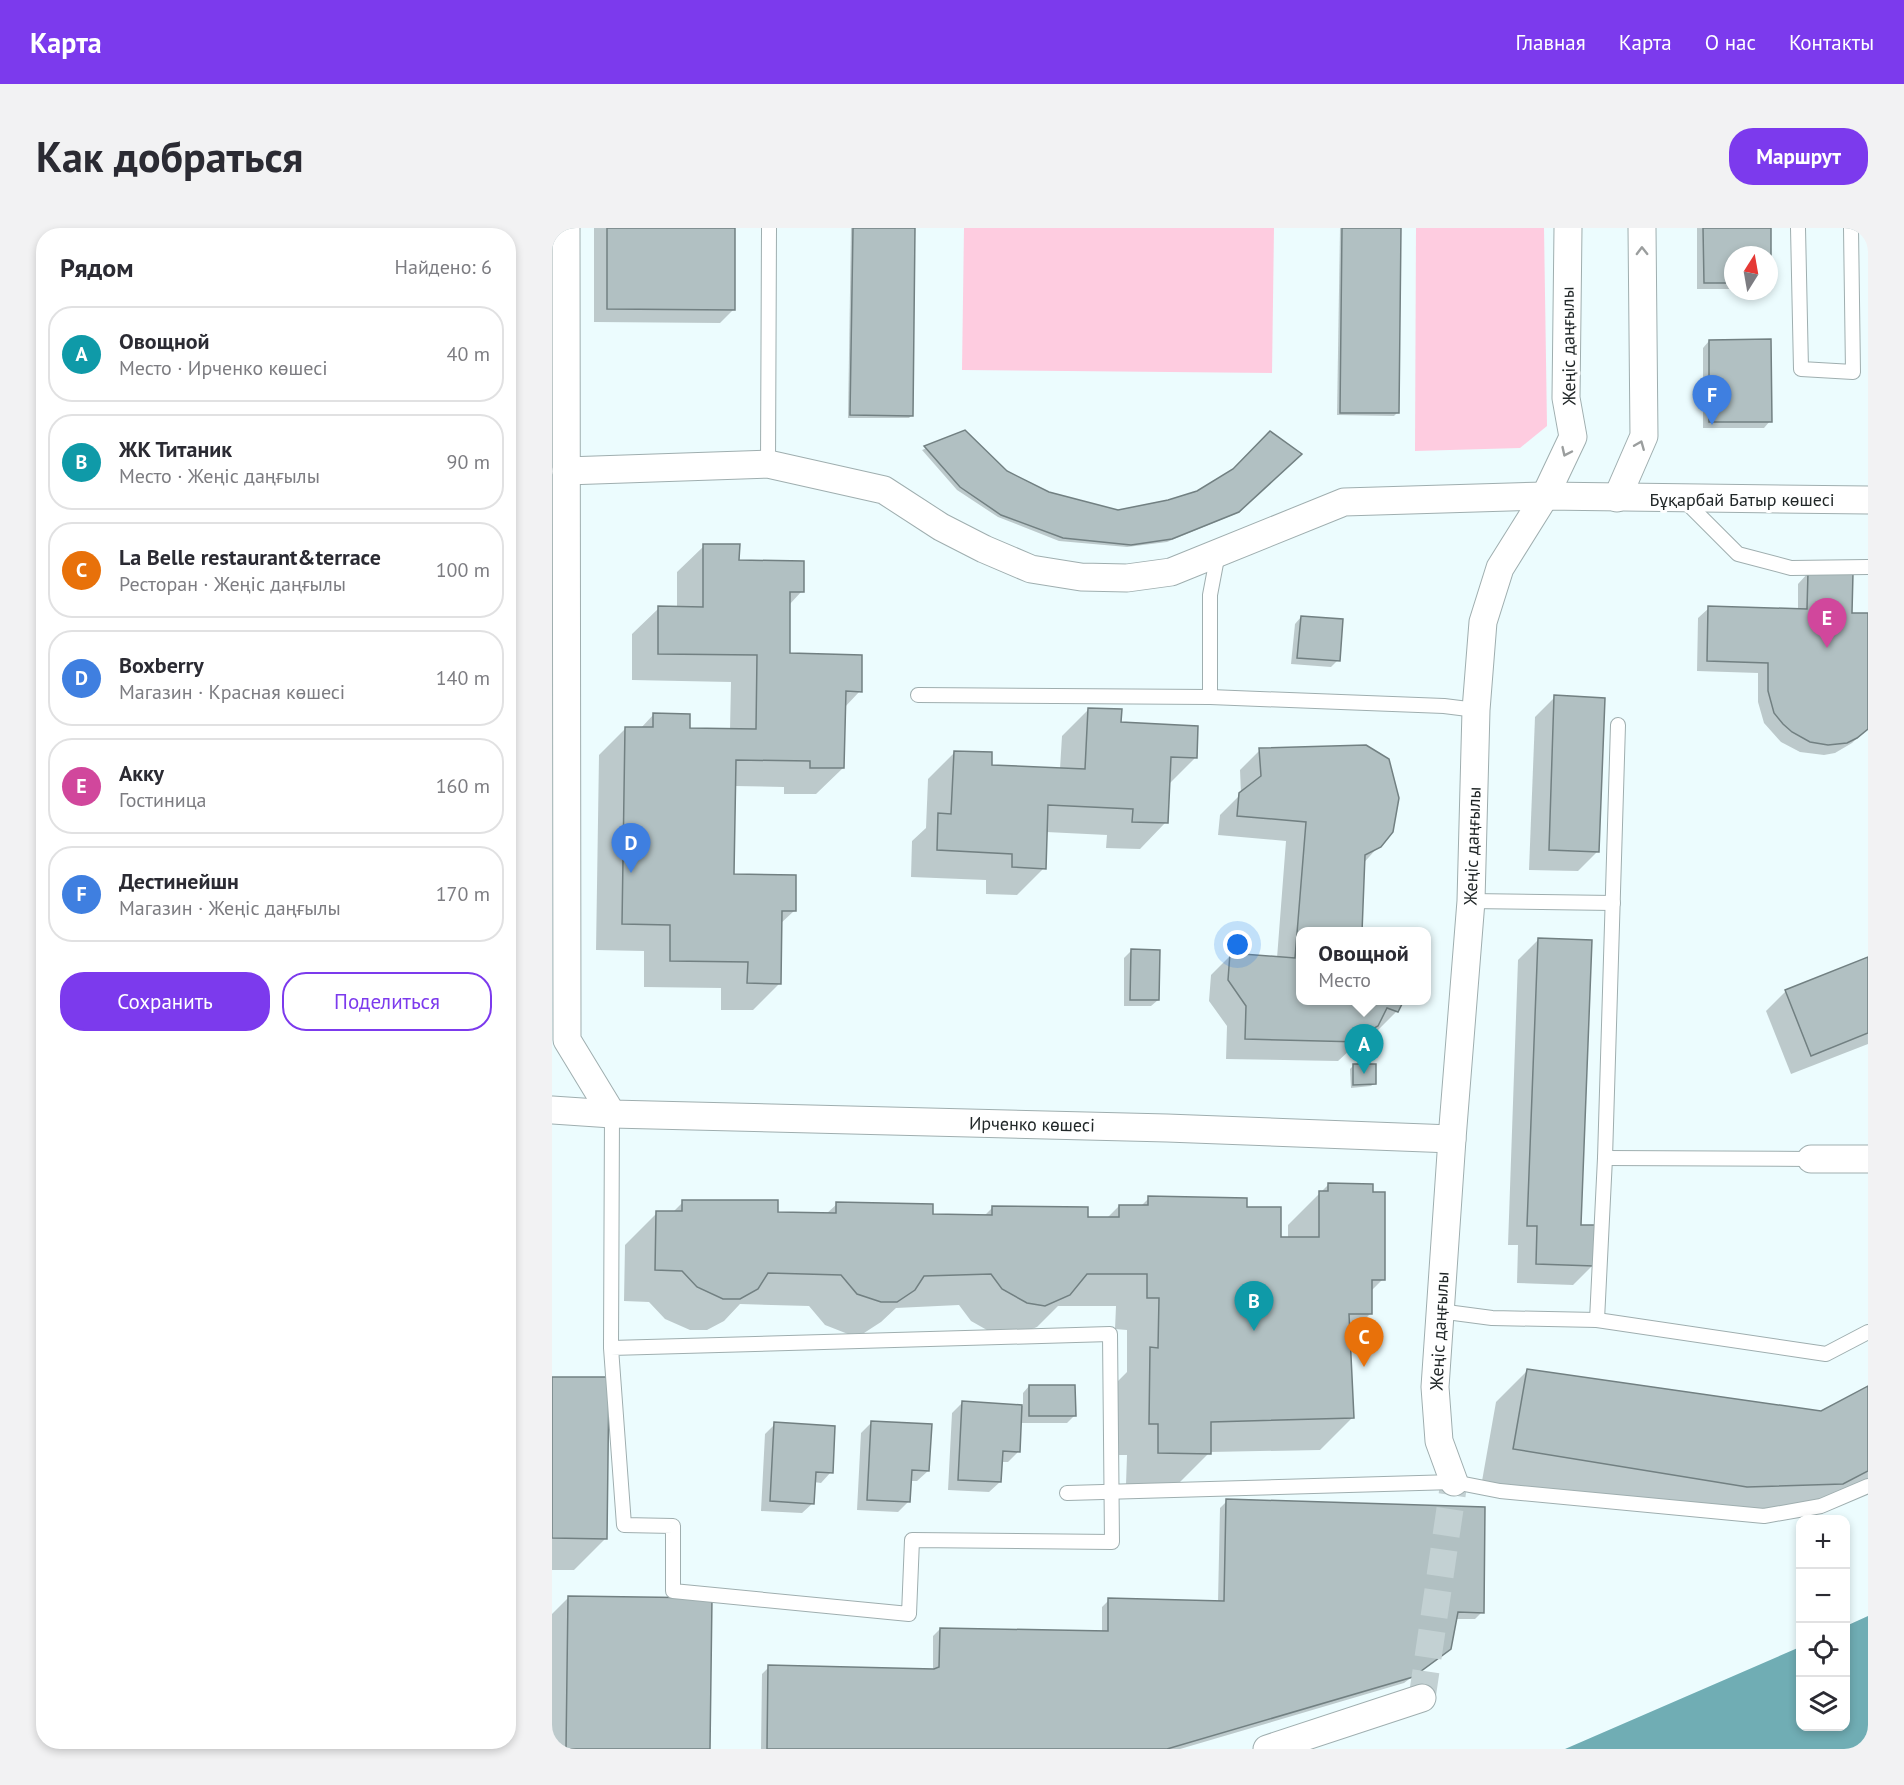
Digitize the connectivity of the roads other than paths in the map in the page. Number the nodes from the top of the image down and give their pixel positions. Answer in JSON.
{"nodes":[{"id":1,"x":566,"y":228,"type":"edge"},
{"id":2,"x":769,"y":228,"type":"edge"},
{"id":3,"x":1568,"y":228,"type":"edge"},
{"id":4,"x":1642,"y":228,"type":"edge"},
{"id":5,"x":1798,"y":228,"type":"edge"},
{"id":6,"x":1851,"y":228,"type":"edge"},
{"id":7,"x":768,"y":464,"type":"junction"},
{"id":8,"x":566,"y":471,"type":"junction"},
{"id":9,"x":1545,"y":496,"type":"junction"},
{"id":10,"x":1682,"y":497,"type":"junction"},
{"id":11,"x":1617,"y":498,"type":"junction"},
{"id":12,"x":1868,"y":500,"type":"edge"},
{"id":13,"x":1218,"y":553,"type":"junction"},
{"id":14,"x":1868,"y":567,"type":"edge"},
{"id":15,"x":918,"y":695,"type":"dead end"},
{"id":16,"x":1210,"y":697,"type":"junction"},
{"id":17,"x":1476,"y":710,"type":"junction"},
{"id":18,"x":1618,"y":725,"type":"dead end"},
{"id":19,"x":1471,"y":901,"type":"junction"},
{"id":20,"x":1613,"y":903,"type":"junction"},
{"id":21,"x":552,"y":1110,"type":"edge"},
{"id":22,"x":612,"y":1114,"type":"junction"},
{"id":23,"x":1452,"y":1139,"type":"junction"},
{"id":24,"x":1605,"y":1158,"type":"junction"},
{"id":25,"x":1811,"y":1159,"type":"joint"},
{"id":26,"x":1868,"y":1159,"type":"edge"},
{"id":27,"x":1439,"y":1311,"type":"junction"},
{"id":28,"x":1597,"y":1320,"type":"junction"},
{"id":29,"x":1868,"y":1332,"type":"edge"},
{"id":30,"x":611,"y":1348,"type":"junction"},
{"id":31,"x":1454,"y":1482,"type":"junction"},
{"id":32,"x":1868,"y":1486,"type":"edge"},
{"id":33,"x":1113,"y":1491,"type":"junction"},
{"id":34,"x":1067,"y":1493,"type":"dead end"},
{"id":35,"x":1422,"y":1698,"type":"dead end"},
{"id":36,"x":1267,"y":1749,"type":"edge"}],
"edges":[{"from":1,"to":8,"type":"street"},
{"from":2,"to":7,"type":"lane"},
{"from":3,"to":9,"type":"street","name":"Жеңіс даңғылы","one_way":true},
{"from":11,"to":4,"type":"street","one_way":true},
{"from":5,"to":6,"type":"lane"},
{"from":7,"to":8,"type":"street","name":"Бұқарбай Батыр көшесі"},
{"from":7,"to":13,"type":"street","name":"Бұқарбай Батыр көшесі"},
{"from":8,"to":22,"type":"street"},
{"from":9,"to":11,"type":"street","name":"Бұқарбай Батыр көшесі"},
{"from":9,"to":13,"type":"street","name":"Бұқарбай Батыр көшесі"},
{"from":9,"to":17,"type":"street","name":"Жеңіс даңғылы"},
{"from":10,"to":11,"type":"street","name":"Бұқарбай Батыр көшесі"},
{"from":10,"to":12,"type":"street","name":"Бұқарбай Батыр көшесі"},
{"from":10,"to":14,"type":"lane"},
{"from":13,"to":16,"type":"lane"},
{"from":15,"to":16,"type":"lane"},
{"from":16,"to":17,"type":"lane"},
{"from":17,"to":19,"type":"street","name":"Жеңіс даңғылы"},
{"from":18,"to":20,"type":"lane"},
{"from":19,"to":20,"type":"lane"},
{"from":19,"to":23,"type":"street","name":"Жеңіс даңғылы"},
{"from":20,"to":24,"type":"lane"},
{"from":21,"to":22,"type":"street","name":"Ирченко көшесі"},
{"from":22,"to":23,"type":"street","name":"Ирченко көшесі"},
{"from":22,"to":30,"type":"lane"},
{"from":23,"to":27,"type":"street","name":"Жеңіс даңғылы"},
{"from":24,"to":25,"type":"lane"},
{"from":24,"to":28,"type":"lane"},
{"from":25,"to":26,"type":"street"},
{"from":27,"to":28,"type":"lane"},
{"from":27,"to":31,"type":"street","name":"Жеңіс даңғылы"},
{"from":28,"to":29,"type":"lane"},
{"from":30,"to":33,"type":"lane"},
{"from":30,"to":33,"type":"lane"},
{"from":31,"to":32,"type":"lane"},
{"from":31,"to":33,"type":"lane"},
{"from":33,"to":34,"type":"lane"},
{"from":35,"to":36,"type":"street"}]}
